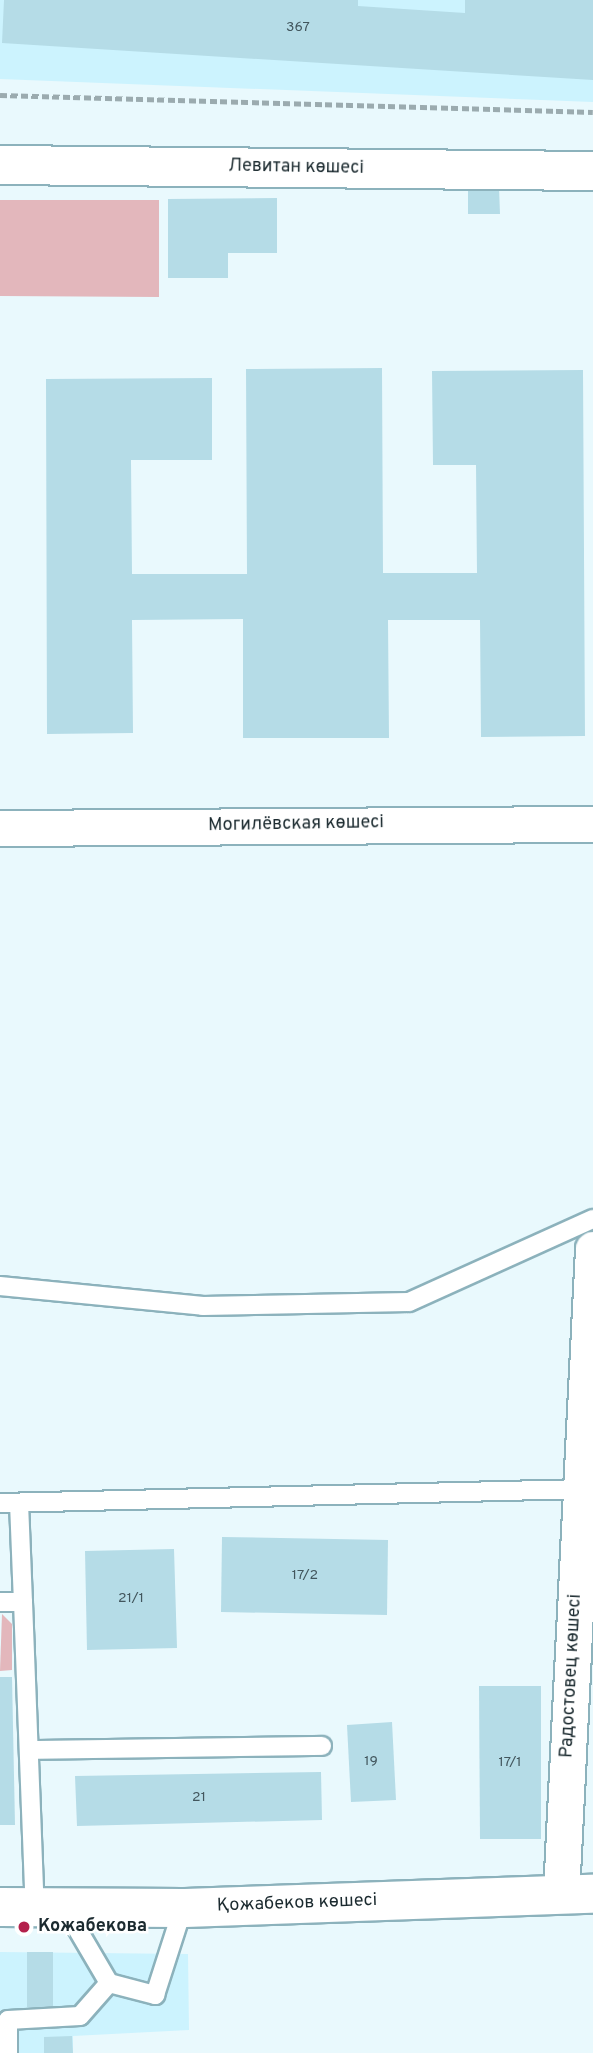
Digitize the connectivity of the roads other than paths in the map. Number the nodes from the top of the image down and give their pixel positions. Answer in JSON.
{"nodes":[{"id":1,"x":0,"y":165,"type":"edge"},
{"id":2,"x":593,"y":171,"type":"edge"},
{"id":3,"x":593,"y":824,"type":"edge"},
{"id":4,"x":0,"y":828,"type":"edge"},
{"id":5,"x":593,"y":1219,"type":"edge"},
{"id":6,"x":593,"y":1249,"type":"edge"},
{"id":7,"x":0,"y":1286,"type":"edge"},
{"id":8,"x":592,"y":1304,"type":"edge"},
{"id":9,"x":587,"y":1489,"type":"edge"},
{"id":10,"x":0,"y":1503,"type":"edge"},
{"id":11,"x":19,"y":1503,"type":"junction"},
{"id":12,"x":0,"y":1602,"type":"edge"},
{"id":13,"x":23,"y":1602,"type":"junction"},
{"id":14,"x":323,"y":1745,"type":"dead end"},
{"id":15,"x":29,"y":1750,"type":"junction"},
{"id":16,"x":577,"y":1894,"type":"edge"},
{"id":17,"x":33,"y":1908,"type":"edge"},
{"id":18,"x":183,"y":1908,"type":"junction"},
{"id":19,"x":109,"y":1983,"type":"junction"},
{"id":20,"x":8,"y":2053,"type":"edge"}],
"edges":[{"from":1,"to":2,"type":"street","name":"Левитан көшесі"},
{"from":3,"to":4,"type":"street","name":"Могилёвская көшесі"},
{"from":5,"to":7,"type":"lane"},
{"from":6,"to":8,"type":"street","name":"Радостовец көшесі"},
{"from":8,"to":9,"type":"street","name":"Радостовец көшесі"},
{"from":9,"to":11,"type":"lane"},
{"from":9,"to":16,"type":"street","name":"Радостовец көшесі"},
{"from":10,"to":11,"type":"lane"},
{"from":11,"to":13,"type":"lane"},
{"from":12,"to":13,"type":"lane"},
{"from":13,"to":15,"type":"lane"},
{"from":14,"to":15,"type":"lane"},
{"from":15,"to":17,"type":"lane"},
{"from":16,"to":18,"type":"street","name":"Қожабеков көшесі"},
{"from":17,"to":18,"type":"street","name":"Қожабеков көшесі"},
{"from":17,"to":19,"type":"lane"},
{"from":18,"to":19,"type":"lane"},
{"from":19,"to":20,"type":"lane"}]}
